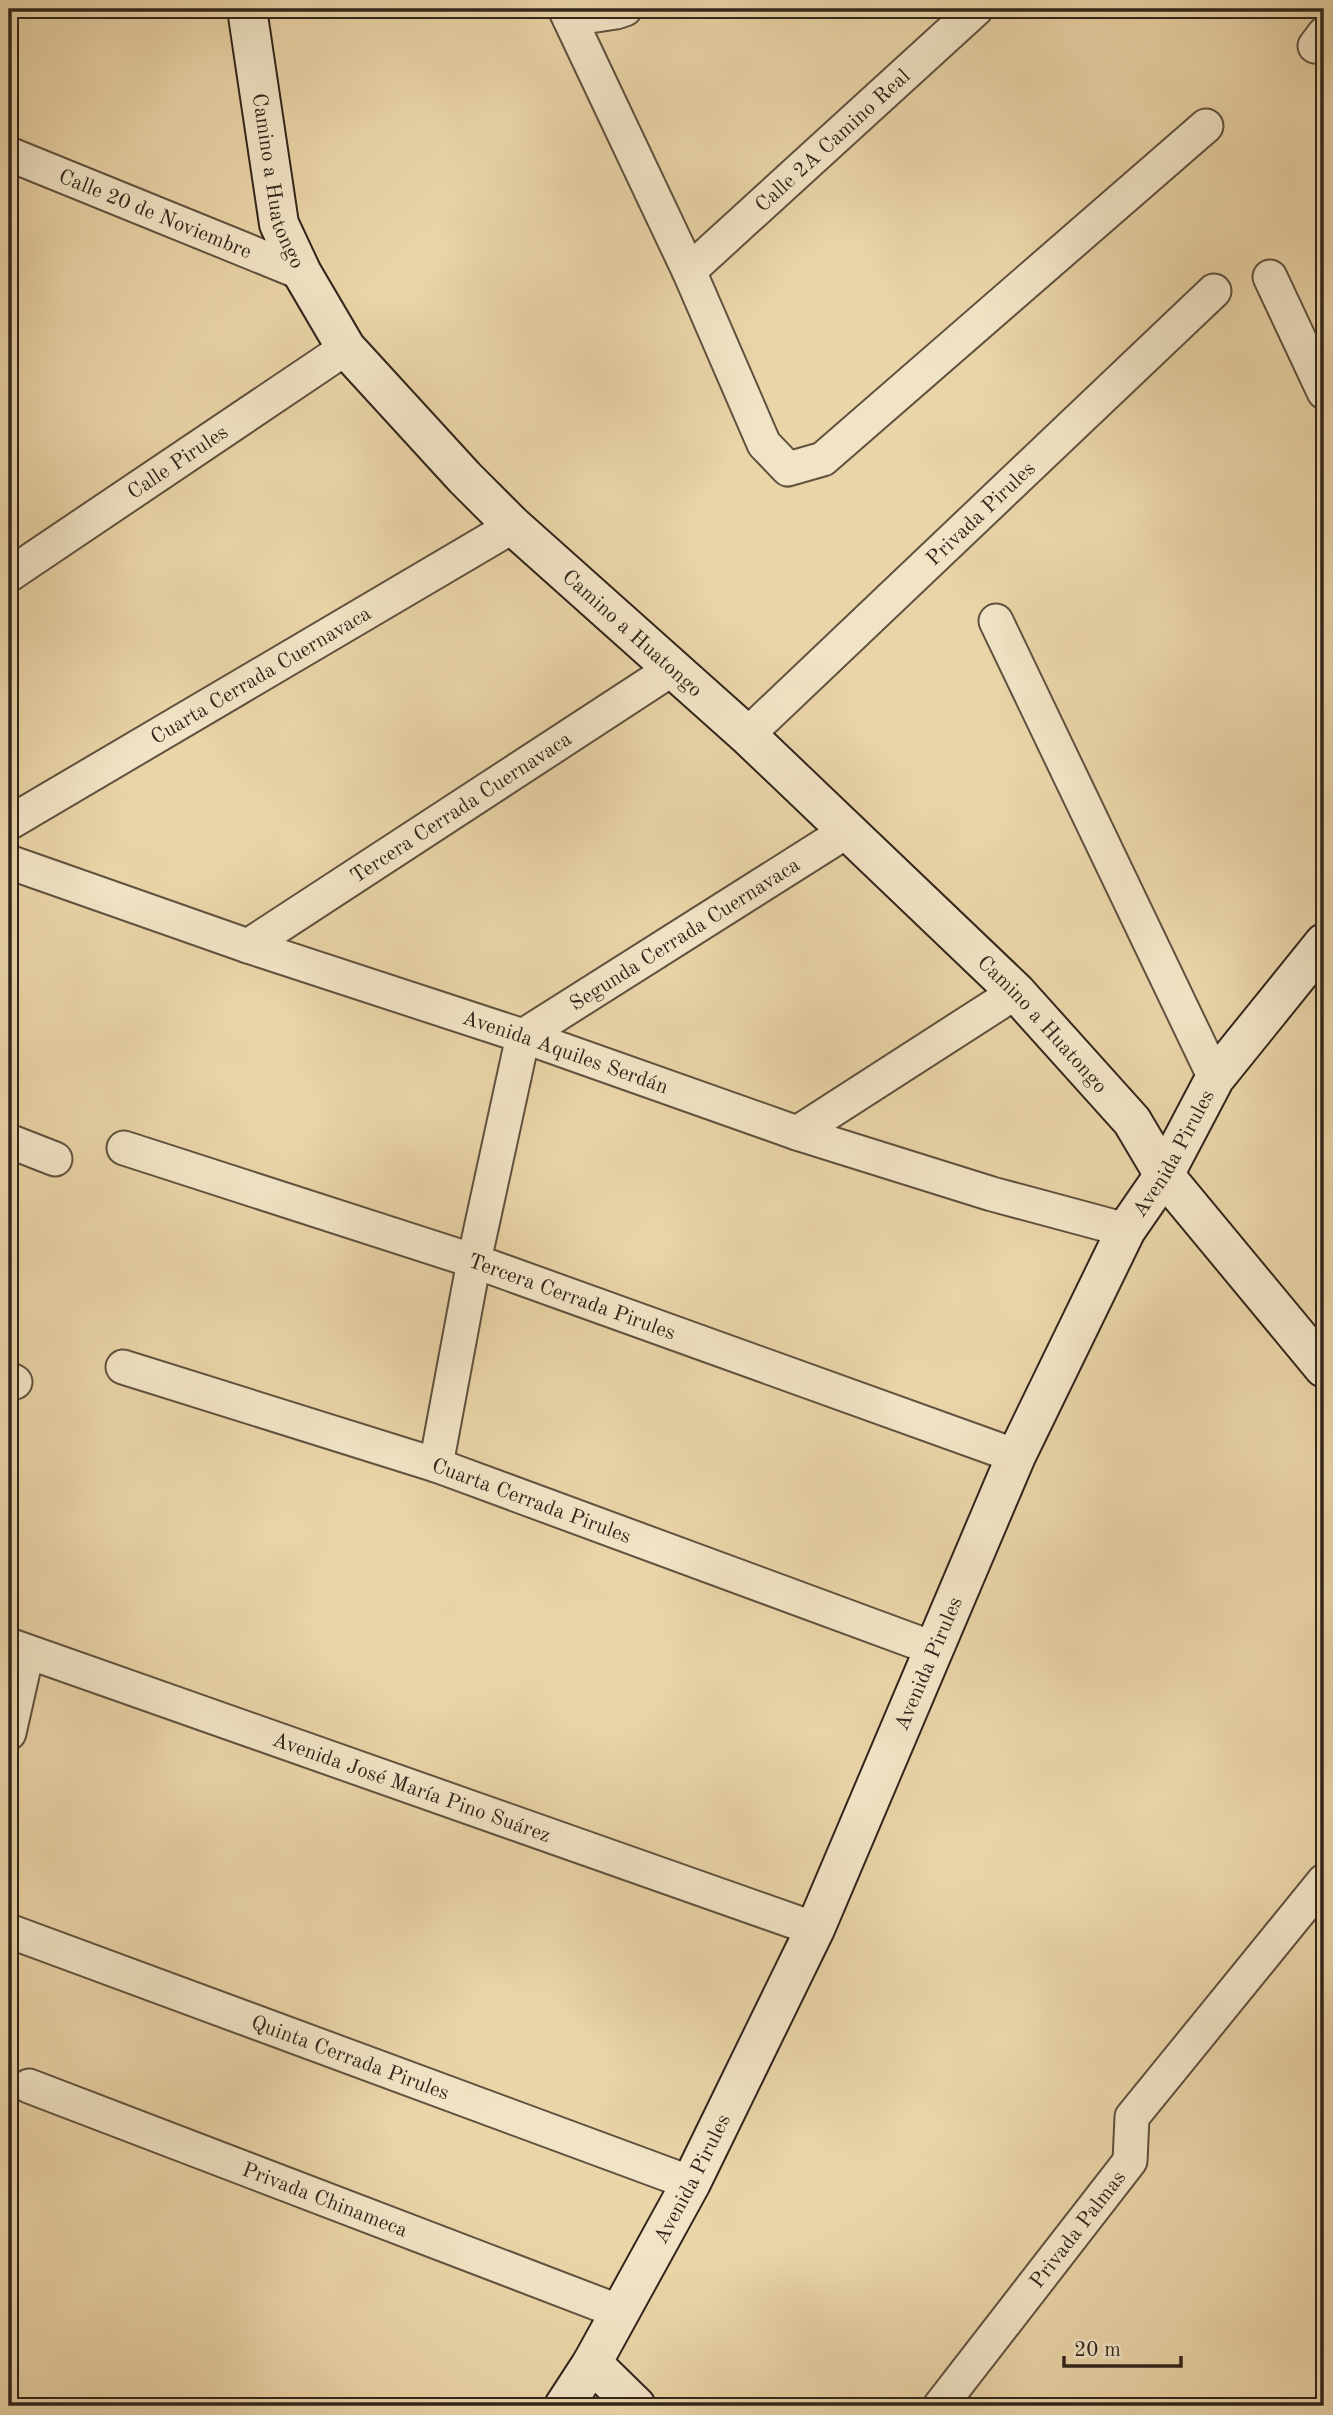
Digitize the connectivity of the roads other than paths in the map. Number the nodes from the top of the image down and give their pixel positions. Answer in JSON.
{"nodes":[{"id":1,"x":247,"y":9,"type":"edge"},
{"id":2,"x":625,"y":9,"type":"edge"},
{"id":3,"x":976,"y":9,"type":"edge"},
{"id":4,"x":567,"y":14,"type":"edge"},
{"id":5,"x":1206,"y":125,"type":"dead end"},
{"id":6,"x":9,"y":154,"type":"edge"},
{"id":7,"x":689,"y":271,"type":"junction"},
{"id":8,"x":302,"y":273,"type":"junction"},
{"id":9,"x":1270,"y":277,"type":"dead end"},
{"id":10,"x":1214,"y":291,"type":"dead end"},
{"id":11,"x":346,"y":348,"type":"junction"},
{"id":12,"x":1324,"y":392,"type":"edge"},
{"id":13,"x":513,"y":526,"type":"junction"},
{"id":14,"x":9,"y":575,"type":"edge"},
{"id":15,"x":996,"y":621,"type":"dead end"},
{"id":16,"x":672,"y":669,"type":"junction"},
{"id":17,"x":747,"y":735,"type":"junction"},
{"id":18,"x":9,"y":823,"type":"edge"},
{"id":19,"x":847,"y":831,"type":"junction"},
{"id":20,"x":9,"y":862,"type":"edge"},
{"id":21,"x":1324,"y":943,"type":"edge"},
{"id":22,"x":248,"y":946,"type":"junction"},
{"id":23,"x":1016,"y":992,"type":"junction"},
{"id":24,"x":523,"y":1036,"type":"junction"},
{"id":25,"x":1215,"y":1078,"type":"junction"},
{"id":26,"x":797,"y":1133,"type":"junction"},
{"id":27,"x":9,"y":1141,"type":"edge"},
{"id":28,"x":124,"y":1148,"type":"dead end"},
{"id":29,"x":55,"y":1159,"type":"dead end"},
{"id":30,"x":1164,"y":1175,"type":"junction"},
{"id":31,"x":1126,"y":1230,"type":"junction"},
{"id":32,"x":474,"y":1262,"type":"junction"},
{"id":33,"x":123,"y":1367,"type":"dead end"},
{"id":34,"x":1324,"y":1368,"type":"edge"},
{"id":35,"x":1016,"y":1455,"type":"junction"},
{"id":36,"x":436,"y":1465,"type":"junction"},
{"id":37,"x":18,"y":1649,"type":"edge"},
{"id":38,"x":934,"y":1649,"type":"junction"},
{"id":39,"x":9,"y":1733,"type":"edge"},
{"id":40,"x":1324,"y":1881,"type":"edge"},
{"id":41,"x":815,"y":1930,"type":"junction"},
{"id":42,"x":9,"y":1931,"type":"edge"},
{"id":43,"x":29,"y":2086,"type":"dead end"},
{"id":44,"x":691,"y":2183,"type":"junction"},
{"id":45,"x":620,"y":2312,"type":"junction"},
{"id":46,"x":592,"y":2362,"type":"junction"},
{"id":47,"x":564,"y":2406,"type":"edge"},
{"id":48,"x":636,"y":2406,"type":"edge"},
{"id":49,"x":940,"y":2406,"type":"edge"}],
"edges":[{"from":1,"to":8,"type":"main road","name":"Camino a Huatongo"},
{"from":2,"to":4,"type":"street"},
{"from":3,"to":7,"type":"street","name":"Calle 2A Camino Real"},
{"from":4,"to":7,"type":"street"},
{"from":5,"to":7,"type":"street"},
{"from":6,"to":8,"type":"street","name":"Calle 20 de Noviembre"},
{"from":8,"to":11,"type":"main road","name":"Camino a Huatongo"},
{"from":9,"to":12,"type":"street"},
{"from":10,"to":17,"type":"street","name":"Privada Pirules"},
{"from":11,"to":13,"type":"main road","name":"Camino a Huatongo"},
{"from":11,"to":14,"type":"street","name":"Calle Pirules"},
{"from":13,"to":16,"type":"main road","name":"Camino a Huatongo"},
{"from":13,"to":18,"type":"street","name":"Cuarta Cerrada Cuernavaca"},
{"from":15,"to":25,"type":"street"},
{"from":16,"to":17,"type":"main road","name":"Camino a Huatongo"},
{"from":16,"to":22,"type":"street","name":"Tercera Cerrada Cuernavaca"},
{"from":17,"to":19,"type":"main road","name":"Camino a Huatongo"},
{"from":19,"to":23,"type":"main road","name":"Camino a Huatongo"},
{"from":19,"to":24,"type":"street","name":"Segunda Cerrada Cuernavaca"},
{"from":20,"to":22,"type":"street","name":"Avenida Aquiles Serdán"},
{"from":21,"to":25,"type":"main road","name":"Avenida Pirules"},
{"from":22,"to":24,"type":"street","name":"Avenida Aquiles Serdán"},
{"from":23,"to":26,"type":"street"},
{"from":23,"to":30,"type":"main road","name":"Camino a Huatongo"},
{"from":24,"to":26,"type":"street","name":"Avenida Aquiles Serdán"},
{"from":24,"to":32,"type":"street"},
{"from":25,"to":30,"type":"main road","name":"Avenida Pirules"},
{"from":26,"to":31,"type":"street","name":"Avenida Aquiles Serdán"},
{"from":27,"to":29,"type":"street"},
{"from":28,"to":32,"type":"street","name":"Tercera Cerrada Pirules"},
{"from":30,"to":31,"type":"main road","name":"Avenida Pirules"},
{"from":30,"to":34,"type":"main road","name":"Camino a Huatongo"},
{"from":31,"to":35,"type":"main road","name":"Avenida Pirules"},
{"from":32,"to":35,"type":"street","name":"Tercera Cerrada Pirules"},
{"from":32,"to":36,"type":"street"},
{"from":33,"to":36,"type":"street","name":"Cuarta Cerrada Pirules"},
{"from":35,"to":38,"type":"main road","name":"Avenida Pirules"},
{"from":36,"to":38,"type":"street","name":"Cuarta Cerrada Pirules"},
{"from":37,"to":39,"type":"street"},
{"from":37,"to":41,"type":"street","name":"Avenida José María Pino Suárez"},
{"from":38,"to":41,"type":"main road","name":"Avenida Pirules"},
{"from":40,"to":49,"type":"street","name":"Privada Palmas"},
{"from":41,"to":44,"type":"main road","name":"Avenida Pirules"},
{"from":42,"to":44,"type":"street","name":"Quinta Cerrada Pirules"},
{"from":43,"to":45,"type":"street","name":"Privada Chinameca"},
{"from":44,"to":45,"type":"main road","name":"Avenida Pirules"},
{"from":45,"to":46,"type":"main road","name":"Avenida Pirules"},
{"from":46,"to":47,"type":"main road","name":"Avenida Pirules"},
{"from":46,"to":48,"type":"main road"}]}
